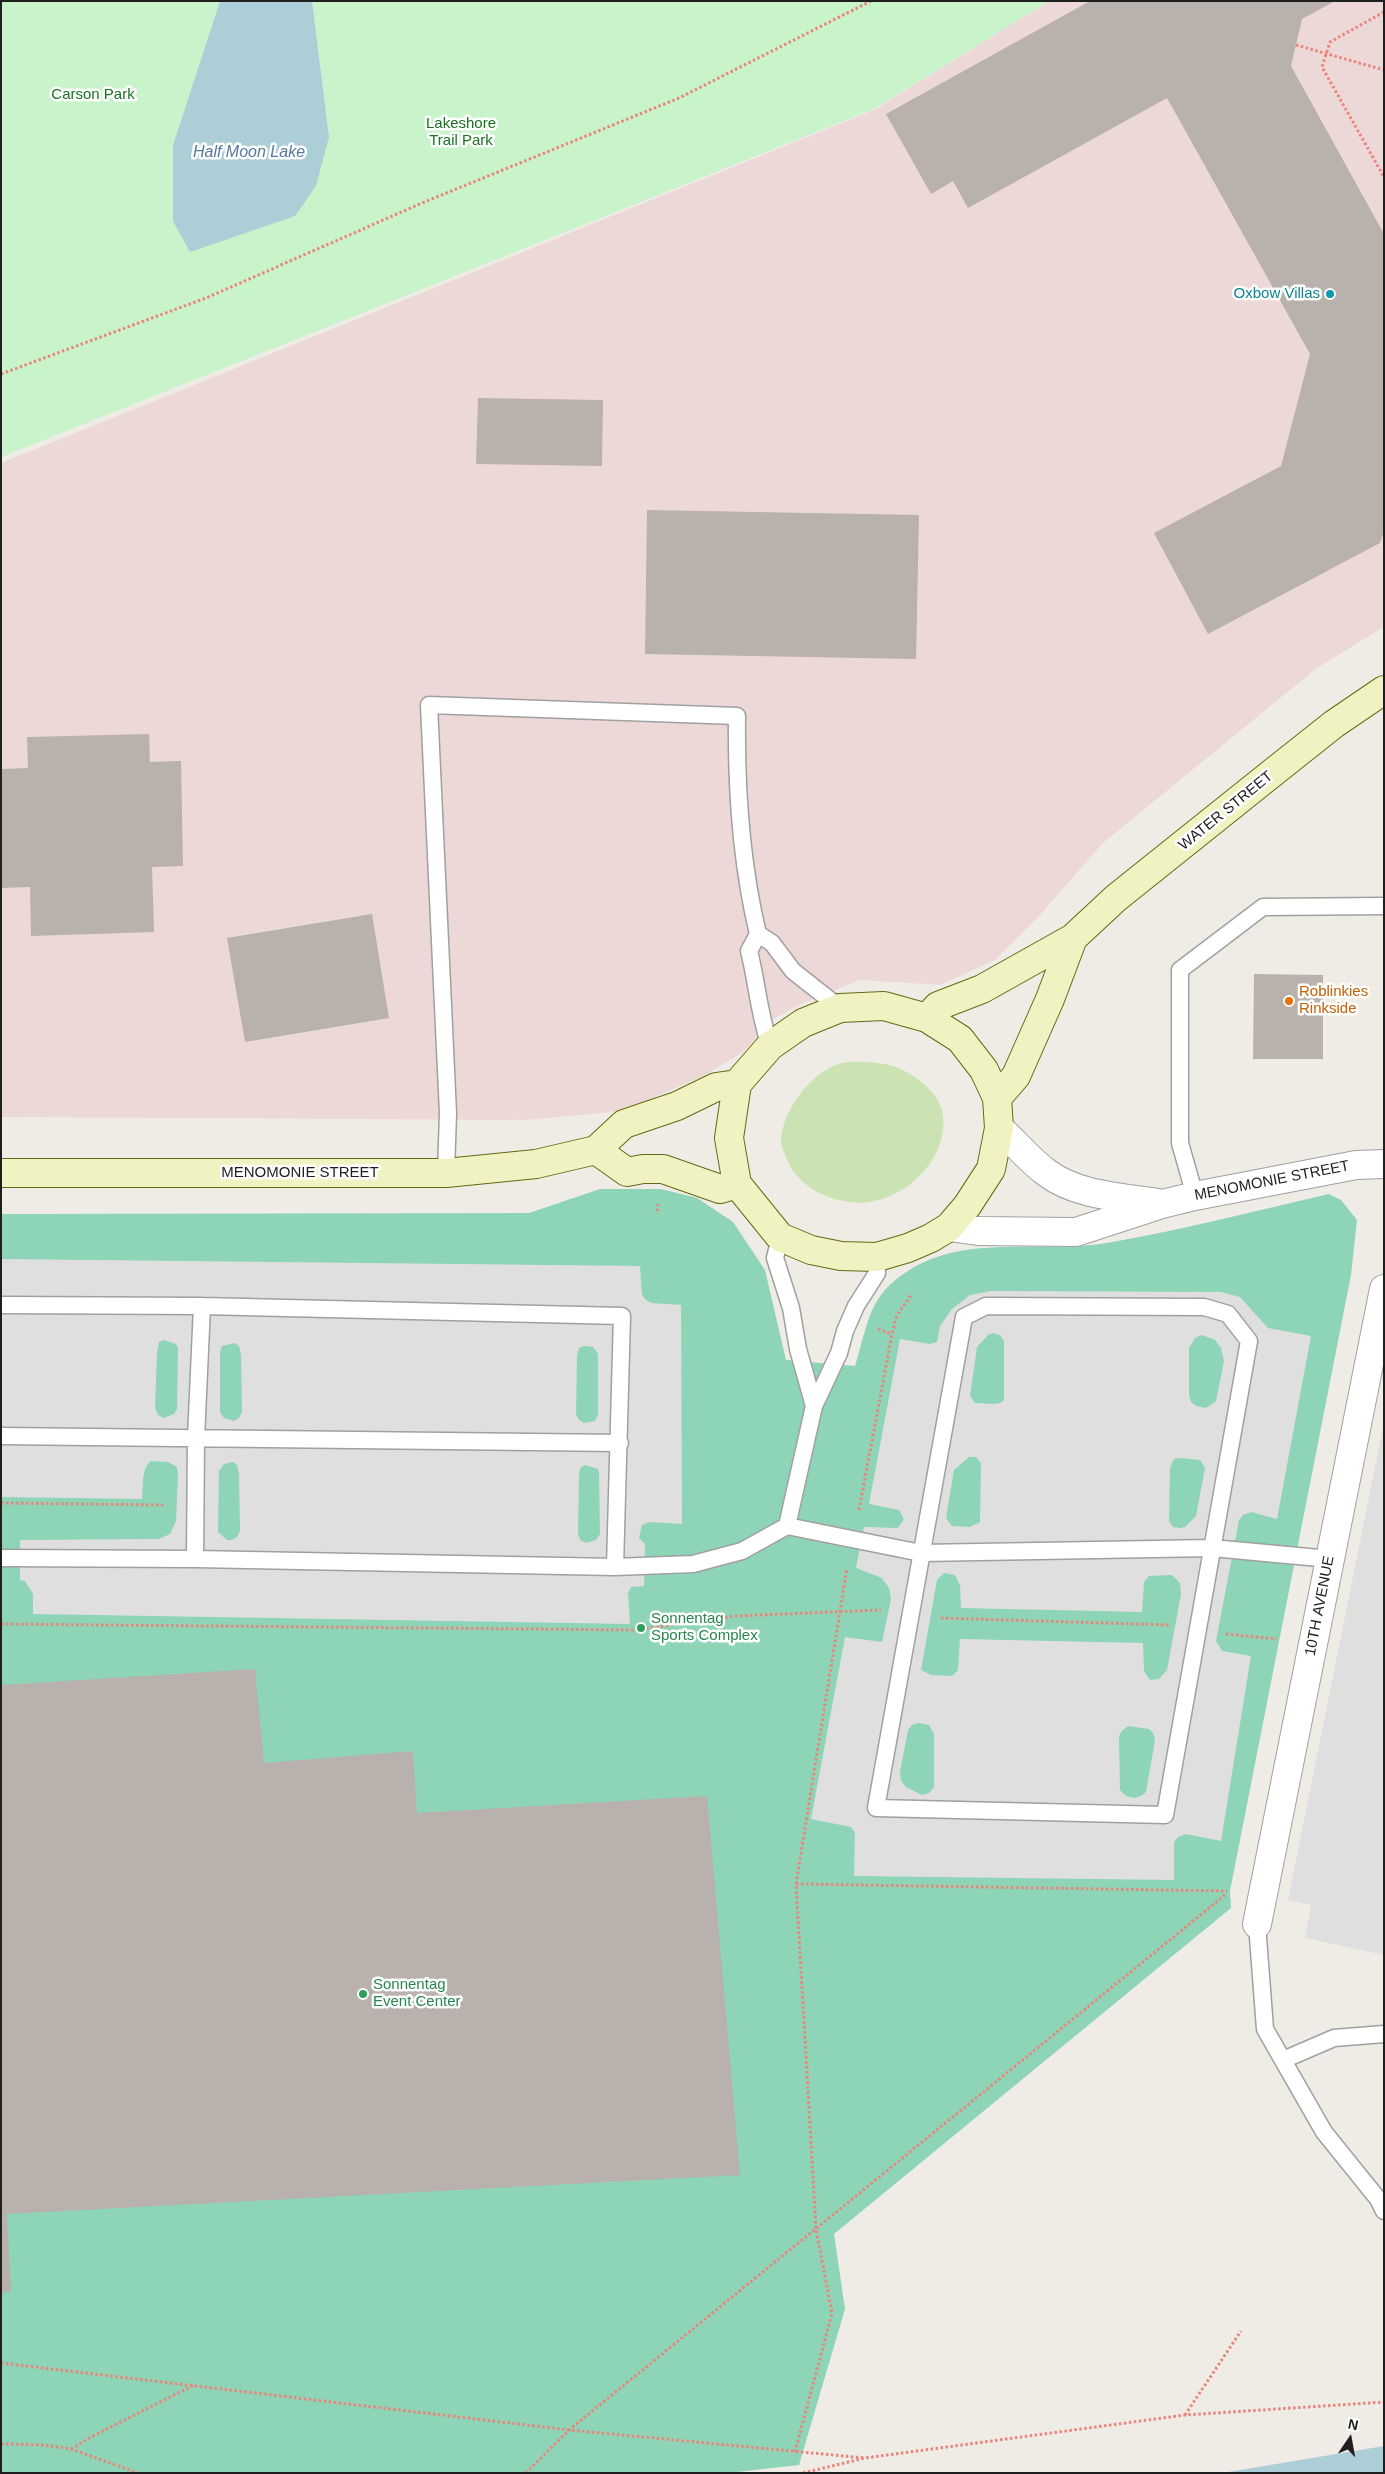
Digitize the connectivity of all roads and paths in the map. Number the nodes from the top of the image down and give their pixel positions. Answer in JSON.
{"nodes":[{"id":1,"x":871,"y":1,"type":"edge"},
{"id":2,"x":1384,"y":12,"type":"edge"},
{"id":3,"x":1296,"y":45,"type":"dead end"},
{"id":4,"x":1326,"y":53,"type":"junction"},
{"id":5,"x":1384,"y":70,"type":"edge"},
{"id":6,"x":1384,"y":177,"type":"edge"},
{"id":7,"x":1,"y":374,"type":"edge"},
{"id":8,"x":1384,"y":690,"type":"edge"},
{"id":9,"x":1384,"y":906,"type":"edge"},
{"id":10,"x":758,"y":934,"type":"junction"},
{"id":11,"x":1073,"y":938,"type":"junction"},
{"id":12,"x":840,"y":1008,"type":"junction"},
{"id":13,"x":927,"y":1018,"type":"junction"},
{"id":14,"x":770,"y":1046,"type":"junction"},
{"id":15,"x":737,"y":1084,"type":"junction"},
{"id":16,"x":997,"y":1098,"type":"junction"},
{"id":17,"x":998,"y":1128,"type":"junction"},
{"id":18,"x":596,"y":1150,"type":"junction"},
{"id":19,"x":1384,"y":1164,"type":"edge"},
{"id":20,"x":1,"y":1173,"type":"edge"},
{"id":21,"x":446,"y":1174,"type":"junction"},
{"id":22,"x":737,"y":1184,"type":"junction"},
{"id":23,"x":1195,"y":1196,"type":"junction"},
{"id":24,"x":1162,"y":1204,"type":"junction"},
{"id":25,"x":949,"y":1227,"type":"junction"},
{"id":26,"x":780,"y":1237,"type":"junction"},
{"id":27,"x":877,"y":1257,"type":"junction"},
{"id":28,"x":1384,"y":1289,"type":"edge"},
{"id":29,"x":912,"y":1294,"type":"dead end"},
{"id":30,"x":1,"y":1305,"type":"edge"},
{"id":31,"x":202,"y":1306,"type":"junction"},
{"id":32,"x":814,"y":1406,"type":"junction"},
{"id":33,"x":1,"y":1436,"type":"edge"},
{"id":34,"x":196,"y":1438,"type":"junction"},
{"id":35,"x":620,"y":1443,"type":"junction"},
{"id":36,"x":1,"y":1503,"type":"edge"},
{"id":37,"x":172,"y":1505,"type":"dead end"},
{"id":38,"x":857,"y":1519,"type":"dead end"},
{"id":39,"x":787,"y":1526,"type":"junction"},
{"id":40,"x":1212,"y":1548,"type":"junction"},
{"id":41,"x":921,"y":1553,"type":"junction"},
{"id":42,"x":1,"y":1558,"type":"edge"},
{"id":43,"x":195,"y":1559,"type":"junction"},
{"id":44,"x":1330,"y":1559,"type":"junction"},
{"id":45,"x":848,"y":1564,"type":"dead end"},
{"id":46,"x":614,"y":1567,"type":"junction"},
{"id":47,"x":840,"y":1610,"type":"junction"},
{"id":48,"x":885,"y":1610,"type":"dead end"},
{"id":49,"x":937,"y":1618,"type":"dead end"},
{"id":50,"x":1,"y":1624,"type":"edge"},
{"id":51,"x":1175,"y":1625,"type":"dead end"},
{"id":52,"x":1219,"y":1633,"type":"dead end"},
{"id":53,"x":1280,"y":1640,"type":"dead end"},
{"id":54,"x":796,"y":1884,"type":"junction"},
{"id":55,"x":1256,"y":1924,"type":"joint"},
{"id":56,"x":1384,"y":2034,"type":"edge"},
{"id":57,"x":1283,"y":2060,"type":"junction"},
{"id":58,"x":1384,"y":2211,"type":"edge"},
{"id":59,"x":816,"y":2228,"type":"junction"},
{"id":60,"x":1241,"y":2331,"type":"dead end"},
{"id":61,"x":1,"y":2363,"type":"edge"},
{"id":62,"x":195,"y":2385,"type":"junction"},
{"id":63,"x":1384,"y":2402,"type":"edge"},
{"id":64,"x":1185,"y":2416,"type":"junction"},
{"id":65,"x":569,"y":2430,"type":"junction"},
{"id":66,"x":1,"y":2444,"type":"edge"},
{"id":67,"x":71,"y":2449,"type":"junction"},
{"id":68,"x":795,"y":2452,"type":"junction"},
{"id":69,"x":865,"y":2458,"type":"junction"},
{"id":70,"x":138,"y":2473,"type":"edge"},
{"id":71,"x":526,"y":2473,"type":"edge"},
{"id":72,"x":803,"y":2473,"type":"edge"}],
"edges":[{"from":1,"to":7,"type":"path"},
{"from":2,"to":4,"type":"path"},
{"from":3,"to":4,"type":"path"},
{"from":4,"to":5,"type":"path"},
{"from":4,"to":6,"type":"path"},
{"from":8,"to":11,"type":"main road","name":"WATER STREET"},
{"from":9,"to":23,"type":"lane"},
{"from":10,"to":12,"type":"lane"},
{"from":10,"to":14,"type":"lane"},
{"from":10,"to":21,"type":"lane"},
{"from":11,"to":13,"type":"main road","name":"WATER STREET"},
{"from":11,"to":16,"type":"main road","name":"WATER STREET"},
{"from":12,"to":13,"type":"main road"},
{"from":12,"to":14,"type":"main road"},
{"from":13,"to":16,"type":"main road"},
{"from":14,"to":15,"type":"main road"},
{"from":15,"to":18,"type":"main road","name":"MENOMONIE STREET"},
{"from":15,"to":22,"type":"main road"},
{"from":16,"to":17,"type":"main road"},
{"from":17,"to":24,"type":"street","name":"MENOMONIE STREET"},
{"from":17,"to":25,"type":"main road"},
{"from":18,"to":21,"type":"main road","name":"MENOMONIE STREET"},
{"from":18,"to":22,"type":"main road"},
{"from":19,"to":23,"type":"street","name":"MENOMONIE STREET"},
{"from":20,"to":21,"type":"main road","name":"MENOMONIE STREET"},
{"from":22,"to":26,"type":"main road"},
{"from":23,"to":24,"type":"street","name":"MENOMONIE STREET"},
{"from":24,"to":25,"type":"street","name":"MENOMONIE STREET"},
{"from":25,"to":27,"type":"main road"},
{"from":26,"to":27,"type":"main road"},
{"from":26,"to":32,"type":"lane"},
{"from":27,"to":32,"type":"lane"},
{"from":28,"to":44,"type":"street","name":"10TH AVENUE"},
{"from":29,"to":38,"type":"path"},
{"from":30,"to":31,"type":"lane"},
{"from":31,"to":34,"type":"lane"},
{"from":31,"to":35,"type":"lane"},
{"from":32,"to":39,"type":"lane"},
{"from":33,"to":34,"type":"lane"},
{"from":34,"to":35,"type":"lane"},
{"from":34,"to":43,"type":"lane"},
{"from":35,"to":46,"type":"lane"},
{"from":36,"to":37,"type":"path"},
{"from":39,"to":41,"type":"lane"},
{"from":39,"to":46,"type":"lane"},
{"from":40,"to":41,"type":"lane"},
{"from":40,"to":41,"type":"lane"},
{"from":40,"to":41,"type":"lane"},
{"from":40,"to":44,"type":"lane"},
{"from":42,"to":43,"type":"lane"},
{"from":43,"to":46,"type":"lane"},
{"from":44,"to":55,"type":"street","name":"10TH AVENUE"},
{"from":45,"to":47,"type":"path"},
{"from":47,"to":48,"type":"path"},
{"from":47,"to":50,"type":"path"},
{"from":47,"to":54,"type":"path"},
{"from":49,"to":51,"type":"path"},
{"from":52,"to":53,"type":"path"},
{"from":54,"to":59,"type":"path"},
{"from":54,"to":59,"type":"path"},
{"from":55,"to":57,"type":"lane"},
{"from":56,"to":57,"type":"lane"},
{"from":57,"to":58,"type":"lane"},
{"from":59,"to":65,"type":"path"},
{"from":59,"to":68,"type":"path"},
{"from":60,"to":64,"type":"path"},
{"from":61,"to":62,"type":"path"},
{"from":62,"to":65,"type":"path"},
{"from":62,"to":67,"type":"path"},
{"from":63,"to":64,"type":"path"},
{"from":64,"to":69,"type":"path"},
{"from":65,"to":68,"type":"path"},
{"from":65,"to":71,"type":"path"},
{"from":66,"to":67,"type":"path"},
{"from":67,"to":70,"type":"path"},
{"from":68,"to":69,"type":"path"},
{"from":69,"to":72,"type":"path"}]}
